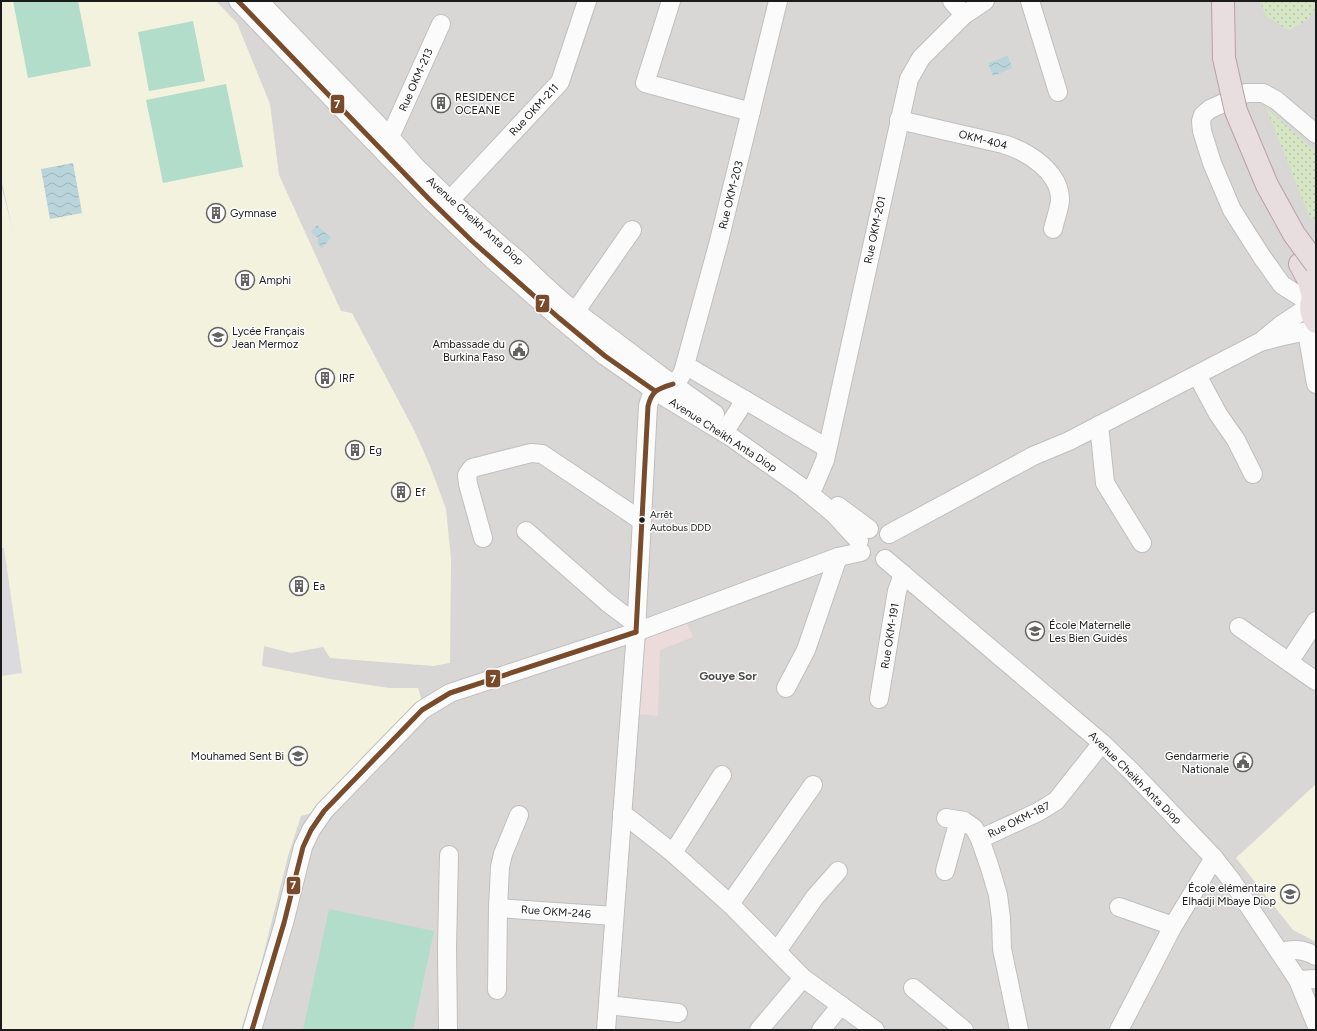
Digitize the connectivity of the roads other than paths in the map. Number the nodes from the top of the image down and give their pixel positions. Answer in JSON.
{"nodes":[{"id":1,"x":238,"y":1,"type":"edge"},
{"id":2,"x":259,"y":1,"type":"edge"},
{"id":3,"x":587,"y":1,"type":"edge"},
{"id":4,"x":671,"y":1,"type":"edge"},
{"id":5,"x":778,"y":1,"type":"edge"},
{"id":6,"x":952,"y":1,"type":"edge"},
{"id":7,"x":985,"y":1,"type":"edge"},
{"id":8,"x":1030,"y":1,"type":"edge"},
{"id":9,"x":1209,"y":1,"type":"edge"},
{"id":10,"x":1222,"y":1,"type":"edge"},
{"id":11,"x":964,"y":15,"type":"junction"},
{"id":12,"x":441,"y":24,"type":"dead end"},
{"id":13,"x":1058,"y":92,"type":"dead end"},
{"id":14,"x":751,"y":112,"type":"junction"},
{"id":15,"x":899,"y":120,"type":"junction"},
{"id":16,"x":1316,"y":134,"type":"edge"},
{"id":17,"x":390,"y":137,"type":"junction"},
{"id":18,"x":450,"y":200,"type":"junction"},
{"id":19,"x":1054,"y":229,"type":"dead end"},
{"id":20,"x":632,"y":230,"type":"dead end"},
{"id":21,"x":1308,"y":264,"type":"edge"},
{"id":22,"x":576,"y":312,"type":"junction"},
{"id":23,"x":1313,"y":312,"type":"edge"},
{"id":24,"x":1260,"y":342,"type":"junction"},
{"id":25,"x":685,"y":365,"type":"junction"},
{"id":26,"x":1196,"y":375,"type":"junction"},
{"id":27,"x":673,"y":384,"type":"junction"},
{"id":28,"x":1316,"y":384,"type":"edge"},
{"id":29,"x":722,"y":387,"type":"junction"},
{"id":30,"x":655,"y":391,"type":"junction"},
{"id":31,"x":746,"y":400,"type":"junction"},
{"id":32,"x":706,"y":408,"type":"junction"},
{"id":33,"x":729,"y":425,"type":"junction"},
{"id":34,"x":1099,"y":425,"type":"junction"},
{"id":35,"x":827,"y":448,"type":"junction"},
{"id":36,"x":1253,"y":474,"type":"dead end"},
{"id":37,"x":814,"y":486,"type":"junction"},
{"id":38,"x":642,"y":521,"type":"junction"},
{"id":39,"x":526,"y":531,"type":"dead end"},
{"id":40,"x":889,"y":534,"type":"junction"},
{"id":41,"x":483,"y":538,"type":"dead end"},
{"id":42,"x":863,"y":541,"type":"junction"},
{"id":43,"x":1142,"y":543,"type":"dead end"},
{"id":44,"x":838,"y":557,"type":"junction"},
{"id":45,"x":885,"y":559,"type":"junction"},
{"id":46,"x":903,"y":574,"type":"junction"},
{"id":47,"x":1316,"y":621,"type":"edge"},
{"id":48,"x":1239,"y":627,"type":"dead end"},
{"id":49,"x":636,"y":628,"type":"junction"},
{"id":50,"x":1288,"y":662,"type":"junction"},
{"id":51,"x":1316,"y":681,"type":"edge"},
{"id":52,"x":786,"y":688,"type":"dead end"},
{"id":53,"x":879,"y":699,"type":"dead end"},
{"id":54,"x":1102,"y":743,"type":"junction"},
{"id":55,"x":722,"y":775,"type":"dead end"},
{"id":56,"x":813,"y":785,"type":"dead end"},
{"id":57,"x":622,"y":813,"type":"junction"},
{"id":58,"x":518,"y":815,"type":"dead end"},
{"id":59,"x":980,"y":839,"type":"junction"},
{"id":60,"x":674,"y":853,"type":"junction"},
{"id":61,"x":448,"y":855,"type":"dead end"},
{"id":62,"x":1214,"y":858,"type":"junction"},
{"id":63,"x":838,"y":871,"type":"dead end"},
{"id":64,"x":945,"y":871,"type":"dead end"},
{"id":65,"x":730,"y":904,"type":"junction"},
{"id":66,"x":1119,"y":907,"type":"dead end"},
{"id":67,"x":498,"y":908,"type":"junction"},
{"id":68,"x":614,"y":916,"type":"junction"},
{"id":69,"x":1173,"y":926,"type":"junction"},
{"id":70,"x":777,"y":951,"type":"junction"},
{"id":71,"x":1280,"y":952,"type":"junction"},
{"id":72,"x":1316,"y":956,"type":"edge"},
{"id":73,"x":803,"y":978,"type":"junction"},
{"id":74,"x":1316,"y":979,"type":"edge"},
{"id":75,"x":1298,"y":980,"type":"junction"},
{"id":76,"x":913,"y":988,"type":"dead end"},
{"id":77,"x":497,"y":990,"type":"dead end"},
{"id":78,"x":608,"y":1005,"type":"junction"},
{"id":79,"x":841,"y":1005,"type":"junction"},
{"id":80,"x":678,"y":1013,"type":"dead end"},
{"id":81,"x":1316,"y":1024,"type":"edge"},
{"id":82,"x":252,"y":1030,"type":"edge"},
{"id":83,"x":448,"y":1030,"type":"edge"},
{"id":84,"x":606,"y":1030,"type":"edge"},
{"id":85,"x":759,"y":1030,"type":"edge"},
{"id":86,"x":821,"y":1030,"type":"edge"},
{"id":87,"x":875,"y":1030,"type":"edge"},
{"id":88,"x":964,"y":1030,"type":"edge"},
{"id":89,"x":1019,"y":1030,"type":"edge"},
{"id":90,"x":1119,"y":1030,"type":"edge"}],
"edges":[{"from":1,"to":30,"type":"street","name":"Avenue Cheikh Anta Diop"},
{"from":2,"to":17,"type":"street","name":"Avenue Cheikh Anta Diop"},
{"from":3,"to":18,"type":"street","name":"Rue OKM-211"},
{"from":4,"to":14,"type":"street"},
{"from":5,"to":14,"type":"street","name":"Rue OKM-203"},
{"from":6,"to":11,"type":"street"},
{"from":7,"to":11,"type":"street","name":"Rue OKM-201"},
{"from":8,"to":13,"type":"street"},
{"from":9,"to":21,"type":"highway"},
{"from":10,"to":21,"type":"highway","bridge":true},
{"from":11,"to":15,"type":"street","name":"Rue OKM-201"},
{"from":12,"to":17,"type":"street","name":"Rue OKM-213"},
{"from":14,"to":25,"type":"street","name":"Rue OKM-203"},
{"from":15,"to":19,"type":"street","name":"OKM-404"},
{"from":15,"to":35,"type":"street","name":"Rue OKM-201"},
{"from":16,"to":23,"type":"street"},
{"from":17,"to":18,"type":"street","name":"Avenue Cheikh Anta Diop"},
{"from":18,"to":22,"type":"street","name":"Avenue Cheikh Anta Diop"},
{"from":20,"to":22,"type":"street"},
{"from":21,"to":23,"type":"highway"},
{"from":22,"to":27,"type":"street","name":"Avenue Cheikh Anta Diop"},
{"from":23,"to":24,"type":"street"},
{"from":23,"to":24,"type":"street"},
{"from":23,"to":28,"type":"street"},
{"from":24,"to":26,"type":"street"},
{"from":25,"to":27,"type":"street","name":"Rue OKM-203"},
{"from":25,"to":29,"type":"street"},
{"from":26,"to":34,"type":"street"},
{"from":26,"to":36,"type":"street"},
{"from":27,"to":30,"type":"street"},
{"from":27,"to":32,"type":"street","name":"Avenue Cheikh Anta Diop"},
{"from":29,"to":31,"type":"street"},
{"from":29,"to":32,"type":"street"},
{"from":30,"to":38,"type":"street"},
{"from":30,"to":42,"type":"street","name":"Avenue Cheikh Anta Diop"},
{"from":31,"to":33,"type":"street"},
{"from":31,"to":35,"type":"street"},
{"from":32,"to":33,"type":"street","name":"Avenue Cheikh Anta Diop"},
{"from":33,"to":37,"type":"street","name":"Avenue Cheikh Anta Diop"},
{"from":34,"to":40,"type":"street"},
{"from":34,"to":43,"type":"street"},
{"from":35,"to":37,"type":"street","name":"Rue OKM-201"},
{"from":37,"to":42,"type":"street","name":"Avenue Cheikh Anta Diop"},
{"from":38,"to":41,"type":"street"},
{"from":38,"to":49,"type":"street"},
{"from":39,"to":49,"type":"street"},
{"from":40,"to":42,"type":"street"},
{"from":40,"to":45,"type":"street"},
{"from":42,"to":44,"type":"street"},
{"from":42,"to":45,"type":"street"},
{"from":44,"to":49,"type":"street"},
{"from":44,"to":52,"type":"street"},
{"from":45,"to":46,"type":"street","name":"Avenue Cheikh Anta Diop"},
{"from":46,"to":53,"type":"street","name":"Rue OKM-191"},
{"from":46,"to":54,"type":"street","name":"Avenue Cheikh Anta Diop"},
{"from":47,"to":50,"type":"street"},
{"from":48,"to":50,"type":"street"},
{"from":49,"to":57,"type":"street"},
{"from":49,"to":82,"type":"street"},
{"from":50,"to":51,"type":"street"},
{"from":54,"to":59,"type":"street","name":"Rue OKM-187"},
{"from":54,"to":62,"type":"street","name":"Avenue Cheikh Anta Diop"},
{"from":55,"to":60,"type":"street"},
{"from":56,"to":65,"type":"street"},
{"from":57,"to":60,"type":"street"},
{"from":57,"to":68,"type":"street"},
{"from":58,"to":67,"type":"street"},
{"from":59,"to":64,"type":"street"},
{"from":59,"to":89,"type":"street"},
{"from":60,"to":65,"type":"street"},
{"from":61,"to":83,"type":"street"},
{"from":62,"to":69,"type":"street"},
{"from":62,"to":71,"type":"street","name":"Avenue Cheikh Anta Diop"},
{"from":63,"to":70,"type":"street"},
{"from":65,"to":70,"type":"street"},
{"from":66,"to":69,"type":"street"},
{"from":67,"to":68,"type":"street","name":"Rue OKM-246"},
{"from":67,"to":77,"type":"street"},
{"from":68,"to":78,"type":"street"},
{"from":69,"to":90,"type":"street"},
{"from":70,"to":73,"type":"street"},
{"from":71,"to":72,"type":"street"},
{"from":71,"to":75,"type":"street","name":"Avenue Cheikh Anta Diop"},
{"from":73,"to":79,"type":"street"},
{"from":73,"to":85,"type":"street"},
{"from":74,"to":75,"type":"street"},
{"from":75,"to":81,"type":"street","name":"Avenue Cheikh Anta Diop"},
{"from":76,"to":88,"type":"street"},
{"from":78,"to":80,"type":"street"},
{"from":78,"to":84,"type":"street"},
{"from":79,"to":86,"type":"street"},
{"from":79,"to":87,"type":"street"}]}
